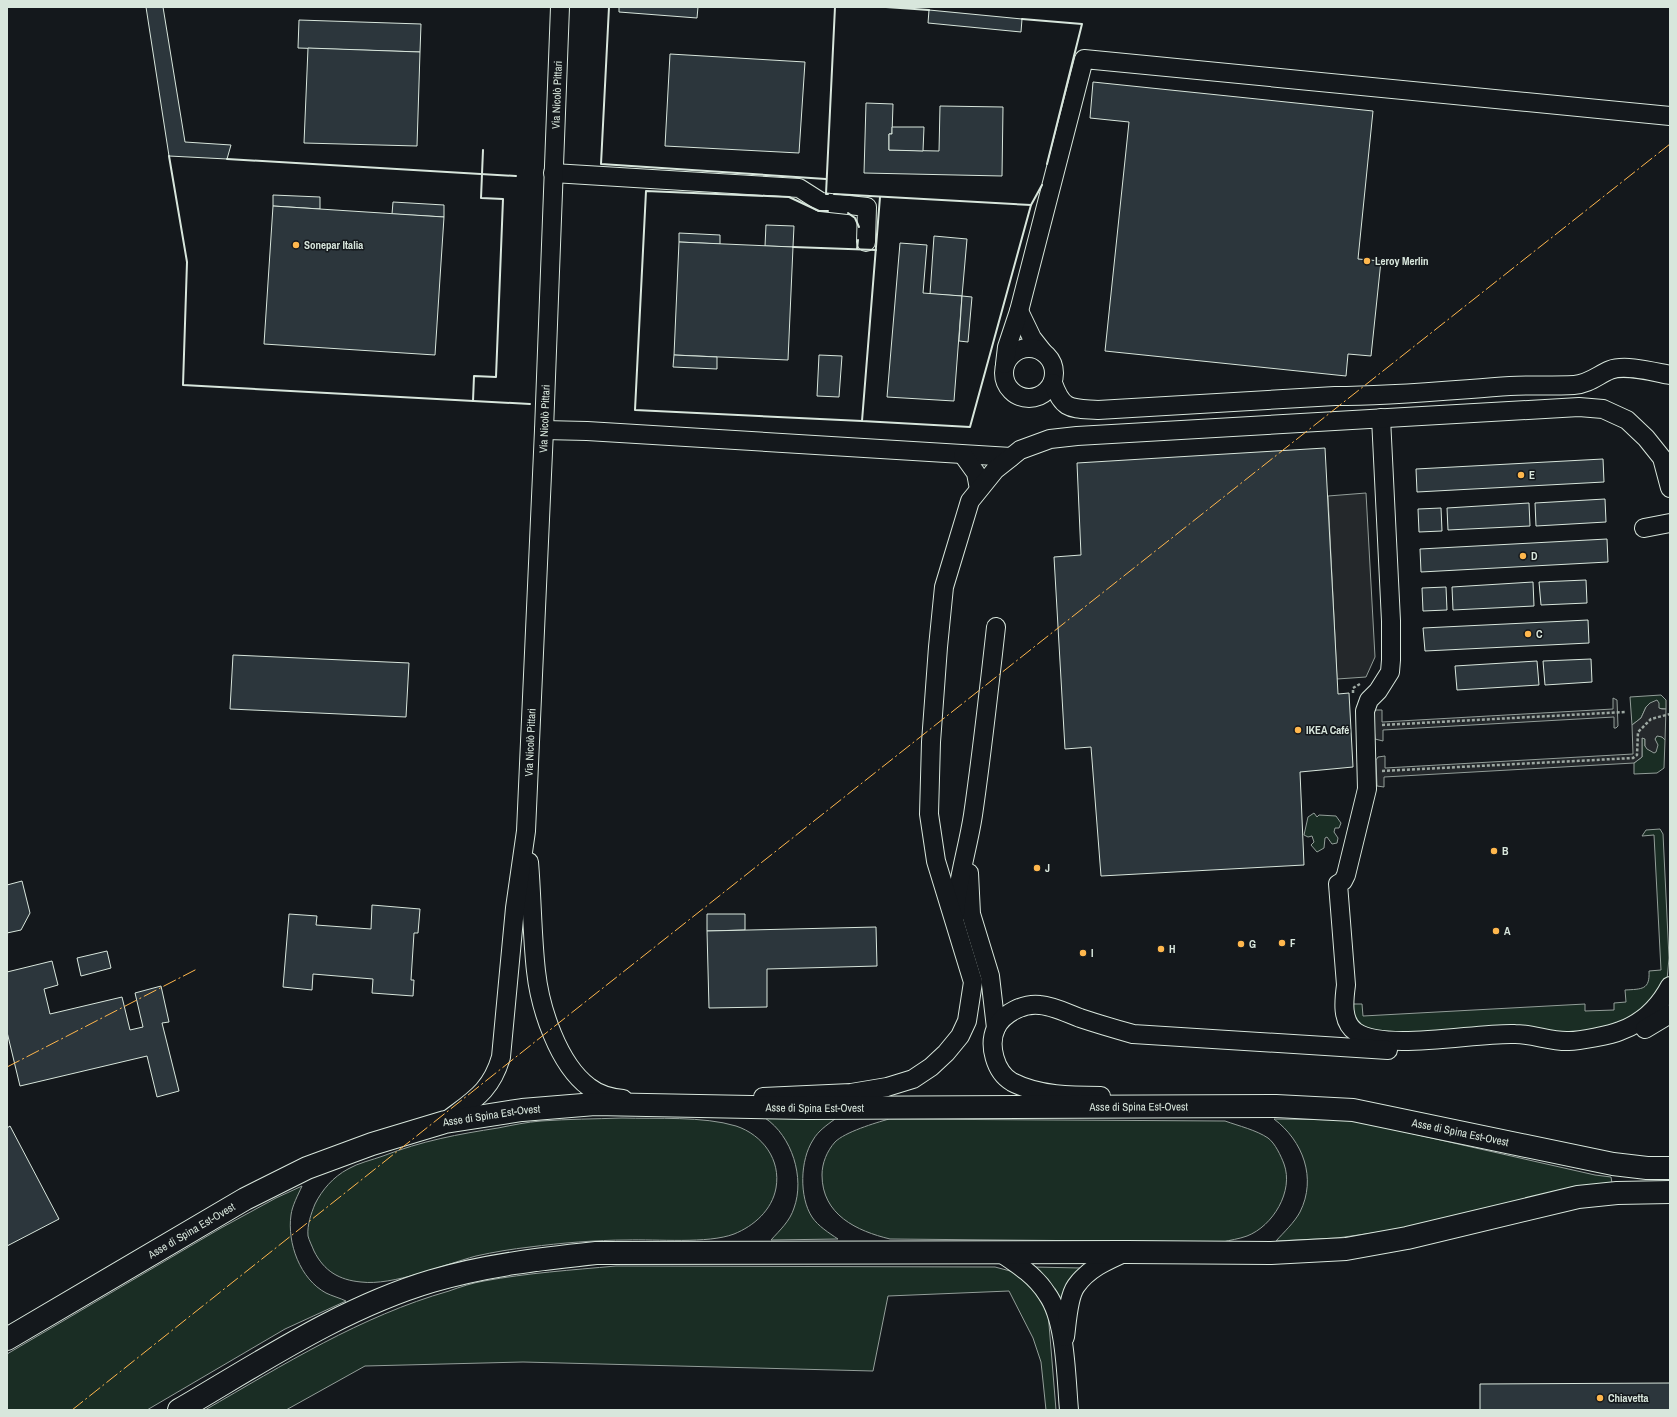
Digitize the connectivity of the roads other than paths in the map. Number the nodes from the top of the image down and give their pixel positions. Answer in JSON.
{"nodes":[{"id":1,"x":560,"y":7,"type":"edge"},
{"id":2,"x":1670,"y":116,"type":"edge"},
{"id":3,"x":552,"y":173,"type":"junction"},
{"id":4,"x":866,"y":242,"type":"dead end"},
{"id":5,"x":1019,"y":311,"type":"junction"},
{"id":6,"x":1043,"y":352,"type":"junction"},
{"id":7,"x":1005,"y":364,"type":"junction"},
{"id":8,"x":1670,"y":375,"type":"edge"},
{"id":9,"x":1053,"y":383,"type":"junction"},
{"id":10,"x":1033,"y":398,"type":"junction"},
{"id":11,"x":1098,"y":410,"type":"junction"},
{"id":12,"x":1381,"y":418,"type":"junction"},
{"id":13,"x":544,"y":430,"type":"junction"},
{"id":14,"x":963,"y":455,"type":"junction"},
{"id":15,"x":1011,"y":457,"type":"junction"},
{"id":16,"x":1670,"y":487,"type":"edge"},
{"id":17,"x":979,"y":489,"type":"junction"},
{"id":18,"x":1670,"y":523,"type":"edge"},
{"id":19,"x":1644,"y":528,"type":"dead end"},
{"id":20,"x":996,"y":627,"type":"dead end"},
{"id":21,"x":526,"y":831,"type":"junction"},
{"id":22,"x":970,"y":832,"type":"junction"},
{"id":23,"x":955,"y":923,"type":"junction"},
{"id":24,"x":1670,"y":986,"type":"edge"},
{"id":25,"x":1670,"y":1014,"type":"edge"},
{"id":26,"x":996,"y":1028,"type":"junction"},
{"id":27,"x":1569,"y":1041,"type":"junction"},
{"id":28,"x":656,"y":1104,"type":"junction"},
{"id":29,"x":698,"y":1106,"type":"junction"},
{"id":30,"x":1211,"y":1107,"type":"junction"},
{"id":31,"x":445,"y":1122,"type":"junction"},
{"id":32,"x":1670,"y":1168,"type":"edge"},
{"id":33,"x":1670,"y":1192,"type":"edge"},
{"id":34,"x":999,"y":1252,"type":"junction"},
{"id":35,"x":1126,"y":1252,"type":"junction"},
{"id":36,"x":7,"y":1338,"type":"edge"},
{"id":37,"x":1064,"y":1346,"type":"junction"},
{"id":38,"x":179,"y":1410,"type":"edge"},
{"id":39,"x":1069,"y":1410,"type":"edge"}],
"edges":[{"from":1,"to":3,"type":"street","name":"Via Nicolò Pittari"},
{"from":2,"to":5,"type":"street"},
{"from":3,"to":4,"type":"street"},
{"from":3,"to":13,"type":"street","name":"Via Nicolò Pittari"},
{"from":5,"to":6,"type":"street"},
{"from":5,"to":7,"type":"street"},
{"from":6,"to":7,"type":"street"},
{"from":6,"to":9,"type":"street"},
{"from":7,"to":10,"type":"street"},
{"from":8,"to":11,"type":"street"},
{"from":9,"to":10,"type":"street"},
{"from":9,"to":11,"type":"street"},
{"from":10,"to":11,"type":"street"},
{"from":12,"to":15,"type":"street"},
{"from":12,"to":16,"type":"street"},
{"from":12,"to":27,"type":"street"},
{"from":13,"to":14,"type":"street"},
{"from":13,"to":21,"type":"street","name":"Via Nicolò Pittari"},
{"from":14,"to":15,"type":"street"},
{"from":14,"to":17,"type":"street"},
{"from":15,"to":17,"type":"street"},
{"from":17,"to":23,"type":"street"},
{"from":18,"to":19,"type":"street"},
{"from":20,"to":22,"type":"street"},
{"from":21,"to":28,"type":"street"},
{"from":21,"to":31,"type":"street"},
{"from":22,"to":23,"type":"street"},
{"from":22,"to":26,"type":"street"},
{"from":23,"to":29,"type":"street"},
{"from":24,"to":27,"type":"street"},
{"from":25,"to":27,"type":"street"},
{"from":26,"to":27,"type":"street"},
{"from":26,"to":30,"type":"street"},
{"from":28,"to":29,"type":"main road","name":"Asse di Spina Est-Ovest"},
{"from":28,"to":31,"type":"main road","name":"Asse di Spina Est-Ovest"},
{"from":29,"to":30,"type":"main road","name":"Asse di Spina Est-Ovest"},
{"from":30,"to":32,"type":"main road","name":"Asse di Spina Est-Ovest"},
{"from":31,"to":36,"type":"main road","name":"Asse di Spina Est-Ovest"},
{"from":33,"to":35,"type":"main road"},
{"from":34,"to":35,"type":"main road"},
{"from":34,"to":37,"type":"street"},
{"from":34,"to":38,"type":"main road"},
{"from":35,"to":37,"type":"street"},
{"from":37,"to":39,"type":"street"}]}
